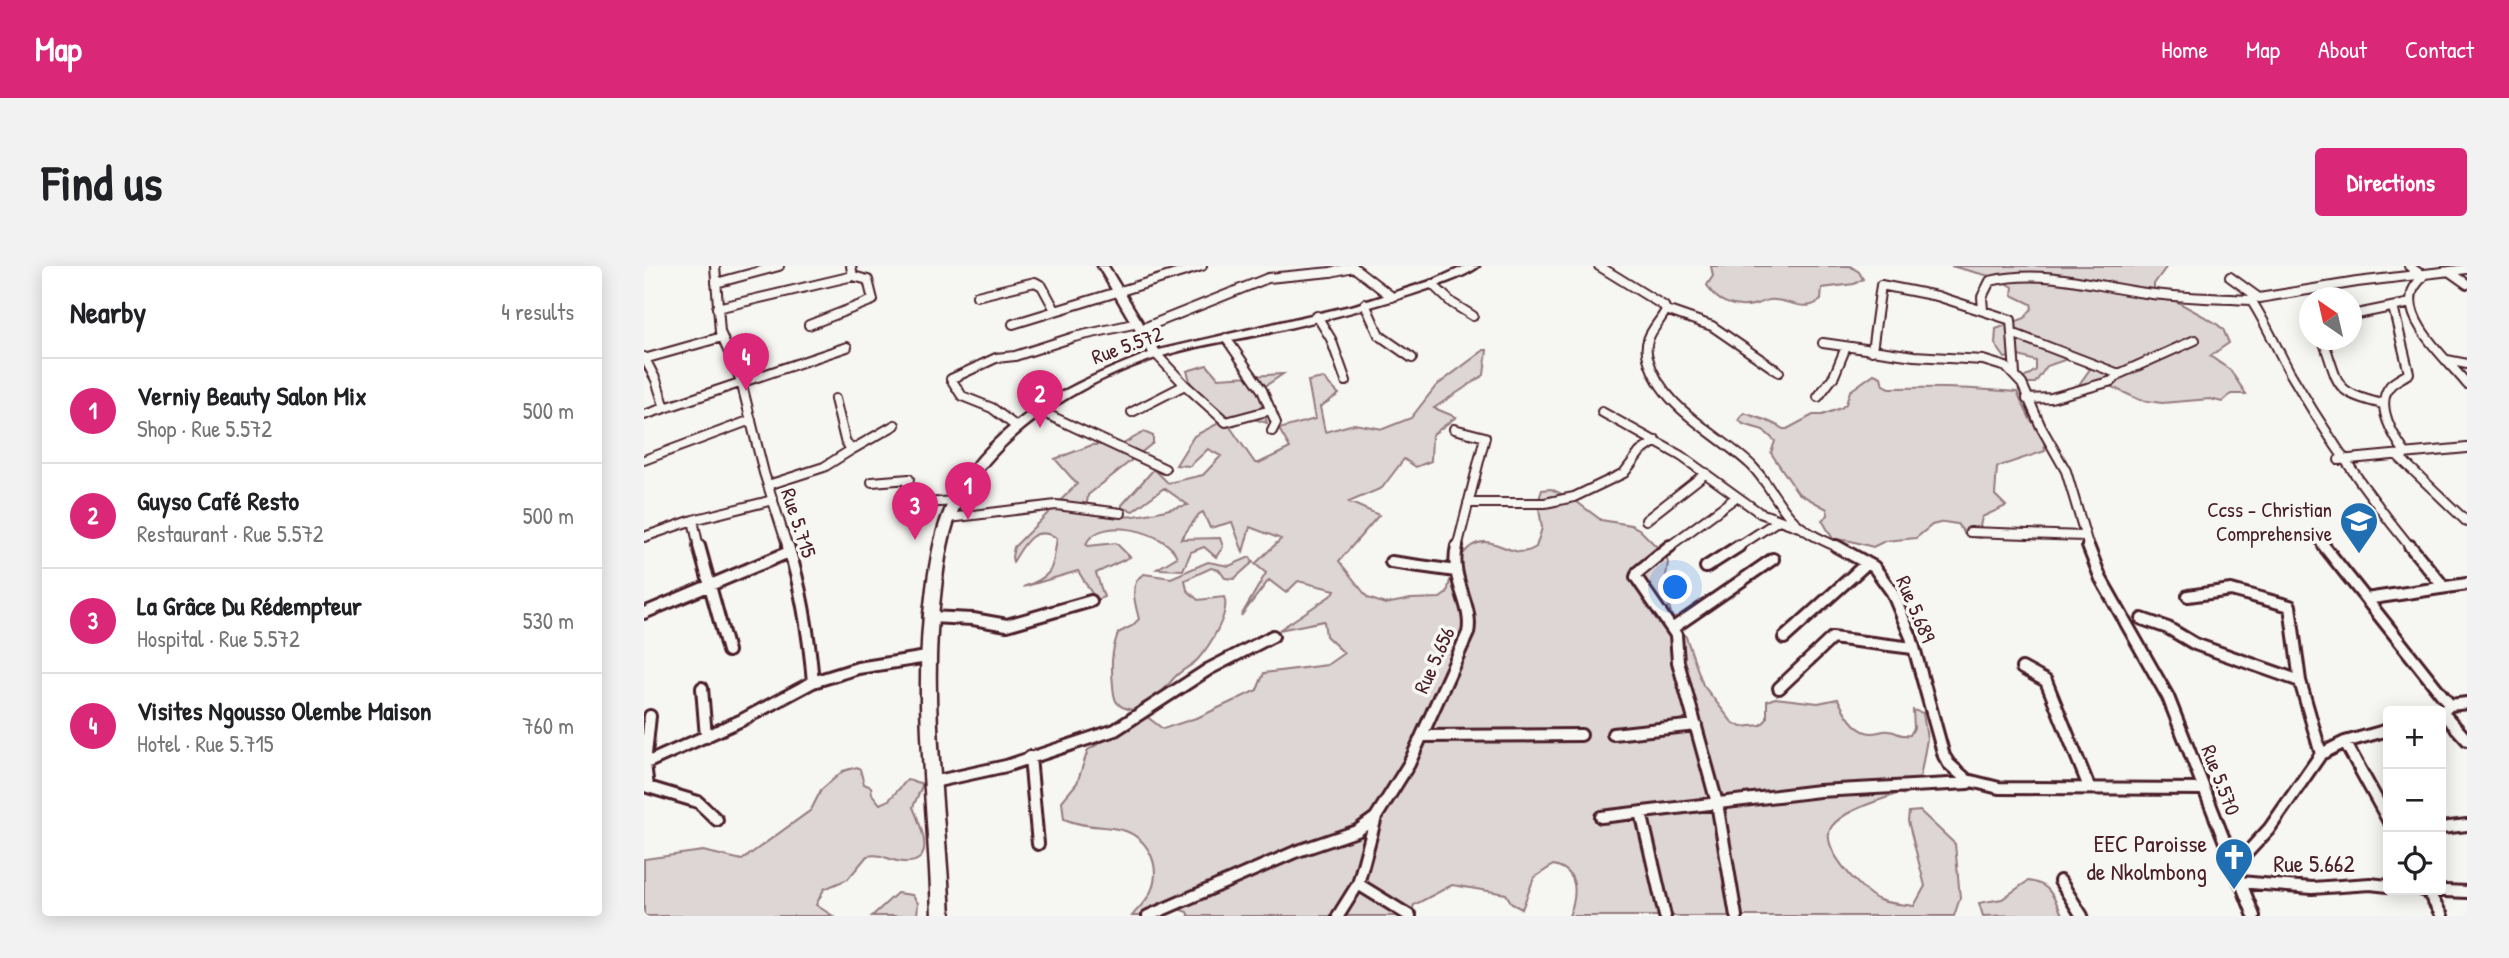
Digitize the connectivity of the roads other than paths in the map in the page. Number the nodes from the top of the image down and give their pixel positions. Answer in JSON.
{"nodes":[{"id":1,"x":715,"y":266,"type":"edge"},
{"id":2,"x":779,"y":266,"type":"edge"},
{"id":3,"x":851,"y":266,"type":"edge"},
{"id":4,"x":1103,"y":266,"type":"edge"},
{"id":5,"x":1202,"y":266,"type":"edge"},
{"id":6,"x":1353,"y":266,"type":"edge"},
{"id":7,"x":1474,"y":266,"type":"edge"},
{"id":8,"x":1599,"y":266,"type":"edge"},
{"id":9,"x":2409,"y":266,"type":"edge"},
{"id":10,"x":2467,"y":269,"type":"edge"},
{"id":11,"x":2450,"y":272,"type":"junction"},
{"id":12,"x":853,"y":276,"type":"junction"},
{"id":13,"x":2423,"y":276,"type":"junction"},
{"id":14,"x":2230,"y":277,"type":"dead end"},
{"id":15,"x":2400,"y":279,"type":"junction"},
{"id":16,"x":716,"y":284,"type":"junction"},
{"id":17,"x":1432,"y":284,"type":"junction"},
{"id":18,"x":2467,"y":284,"type":"edge"},
{"id":19,"x":2412,"y":289,"type":"junction"},
{"id":20,"x":1117,"y":291,"type":"junction"},
{"id":21,"x":977,"y":296,"type":"dead end"},
{"id":22,"x":1392,"y":297,"type":"junction"},
{"id":23,"x":2254,"y":299,"type":"junction"},
{"id":24,"x":2411,"y":303,"type":"junction"},
{"id":25,"x":1365,"y":304,"type":"junction"},
{"id":26,"x":2393,"y":307,"type":"junction"},
{"id":27,"x":717,"y":308,"type":"junction"},
{"id":28,"x":1055,"y":310,"type":"junction"},
{"id":29,"x":1666,"y":310,"type":"junction"},
{"id":30,"x":1983,"y":310,"type":"junction"},
{"id":31,"x":2362,"y":314,"type":"edge"},
{"id":32,"x":1317,"y":316,"type":"junction"},
{"id":33,"x":1473,"y":316,"type":"dead end"},
{"id":34,"x":1013,"y":324,"type":"dead end"},
{"id":35,"x":808,"y":325,"type":"dead end"},
{"id":36,"x":1140,"y":326,"type":"junction"},
{"id":37,"x":2012,"y":333,"type":"junction"},
{"id":38,"x":722,"y":337,"type":"junction"},
{"id":39,"x":1226,"y":338,"type":"junction"},
{"id":40,"x":2195,"y":340,"type":"dead end"},
{"id":41,"x":1823,"y":343,"type":"dead end"},
{"id":42,"x":847,"y":347,"type":"dead end"},
{"id":43,"x":1846,"y":347,"type":"junction"},
{"id":44,"x":2327,"y":350,"type":"edge"},
{"id":45,"x":1872,"y":351,"type":"junction"},
{"id":46,"x":1156,"y":354,"type":"junction"},
{"id":47,"x":644,"y":358,"type":"edge"},
{"id":48,"x":1412,"y":358,"type":"dead end"},
{"id":49,"x":2446,"y":360,"type":"junction"},
{"id":50,"x":2467,"y":364,"type":"edge"},
{"id":51,"x":1779,"y":372,"type":"dead end"},
{"id":52,"x":2015,"y":374,"type":"junction"},
{"id":53,"x":2119,"y":374,"type":"junction"},
{"id":54,"x":741,"y":381,"type":"junction"},
{"id":55,"x":1346,"y":381,"type":"dead end"},
{"id":56,"x":2467,"y":384,"type":"edge"},
{"id":57,"x":1185,"y":385,"type":"junction"},
{"id":58,"x":1818,"y":397,"type":"dead end"},
{"id":59,"x":835,"y":399,"type":"dead end"},
{"id":60,"x":2027,"y":399,"type":"junction"},
{"id":61,"x":2383,"y":404,"type":"junction"},
{"id":62,"x":665,"y":408,"type":"junction"},
{"id":63,"x":1271,"y":410,"type":"junction"},
{"id":64,"x":1040,"y":411,"type":"junction"},
{"id":65,"x":1132,"y":412,"type":"dead end"},
{"id":66,"x":1602,"y":412,"type":"dead end"},
{"id":67,"x":644,"y":415,"type":"edge"},
{"id":68,"x":751,"y":420,"type":"junction"},
{"id":69,"x":895,"y":425,"type":"dead end"},
{"id":70,"x":1018,"y":428,"type":"junction"},
{"id":71,"x":1454,"y":429,"type":"dead end"},
{"id":72,"x":1272,"y":431,"type":"dead end"},
{"id":73,"x":1656,"y":441,"type":"junction"},
{"id":74,"x":2467,"y":448,"type":"edge"},
{"id":75,"x":851,"y":450,"type":"junction"},
{"id":76,"x":2401,"y":454,"type":"junction"},
{"id":77,"x":644,"y":460,"type":"edge"},
{"id":78,"x":2343,"y":460,"type":"junction"},
{"id":79,"x":1165,"y":469,"type":"dead end"},
{"id":80,"x":1706,"y":473,"type":"junction"},
{"id":81,"x":872,"y":482,"type":"dead end"},
{"id":82,"x":768,"y":485,"type":"junction"},
{"id":83,"x":1735,"y":498,"type":"junction"},
{"id":84,"x":773,"y":500,"type":"junction"},
{"id":85,"x":957,"y":501,"type":"junction"},
{"id":86,"x":1468,"y":503,"type":"junction"},
{"id":87,"x":1121,"y":513,"type":"dead end"},
{"id":88,"x":949,"y":518,"type":"junction"},
{"id":89,"x":693,"y":520,"type":"junction"},
{"id":90,"x":1646,"y":520,"type":"dead end"},
{"id":91,"x":1776,"y":522,"type":"junction"},
{"id":92,"x":2467,"y":522,"type":"edge"},
{"id":93,"x":1801,"y":527,"type":"junction"},
{"id":94,"x":1970,"y":532,"type":"dead end"},
{"id":95,"x":2315,"y":535,"type":"dead end"},
{"id":96,"x":2084,"y":536,"type":"junction"},
{"id":97,"x":644,"y":537,"type":"edge"},
{"id":98,"x":789,"y":552,"type":"junction"},
{"id":99,"x":1773,"y":559,"type":"dead end"},
{"id":100,"x":1391,"y":562,"type":"dead end"},
{"id":101,"x":1867,"y":563,"type":"junction"},
{"id":102,"x":1706,"y":567,"type":"dead end"},
{"id":103,"x":1456,"y":571,"type":"junction"},
{"id":104,"x":2467,"y":584,"type":"edge"},
{"id":105,"x":708,"y":586,"type":"junction"},
{"id":106,"x":2444,"y":587,"type":"junction"},
{"id":107,"x":2188,"y":596,"type":"dead end"},
{"id":108,"x":2366,"y":599,"type":"junction"},
{"id":109,"x":1091,"y":601,"type":"dead end"},
{"id":110,"x":644,"y":613,"type":"edge"},
{"id":111,"x":929,"y":617,"type":"junction"},
{"id":112,"x":2142,"y":619,"type":"dead end"},
{"id":113,"x":1673,"y":628,"type":"junction"},
{"id":114,"x":1273,"y":636,"type":"dead end"},
{"id":115,"x":1784,"y":638,"type":"dead end"},
{"id":116,"x":1913,"y":648,"type":"junction"},
{"id":117,"x":728,"y":651,"type":"dead end"},
{"id":118,"x":927,"y":657,"type":"junction"},
{"id":119,"x":2022,"y":668,"type":"dead end"},
{"id":120,"x":2300,"y":681,"type":"junction"},
{"id":121,"x":813,"y":682,"type":"junction"},
{"id":122,"x":702,"y":688,"type":"dead end"},
{"id":123,"x":1779,"y":688,"type":"dead end"},
{"id":124,"x":2467,"y":703,"type":"edge"},
{"id":125,"x":2441,"y":706,"type":"edge"},
{"id":126,"x":2446,"y":709,"type":"edge"},
{"id":127,"x":2446,"y":713,"type":"edge"},
{"id":128,"x":650,"y":716,"type":"dead end"},
{"id":129,"x":1696,"y":725,"type":"junction"},
{"id":130,"x":2383,"y":732,"type":"edge"},
{"id":131,"x":1581,"y":734,"type":"dead end"},
{"id":132,"x":1613,"y":734,"type":"dead end"},
{"id":133,"x":1422,"y":736,"type":"junction"},
{"id":134,"x":706,"y":737,"type":"junction"},
{"id":135,"x":2467,"y":740,"type":"edge"},
{"id":136,"x":2345,"y":743,"type":"junction"},
{"id":137,"x":2321,"y":754,"type":"junction"},
{"id":138,"x":1030,"y":757,"type":"junction"},
{"id":139,"x":644,"y":764,"type":"edge"},
{"id":140,"x":933,"y":782,"type":"junction"},
{"id":141,"x":1969,"y":783,"type":"junction"},
{"id":142,"x":2089,"y":787,"type":"junction"},
{"id":143,"x":2204,"y":789,"type":"junction"},
{"id":144,"x":1717,"y":803,"type":"junction"},
{"id":145,"x":2383,"y":811,"type":"edge"},
{"id":146,"x":1640,"y":812,"type":"junction"},
{"id":147,"x":1376,"y":817,"type":"junction"},
{"id":148,"x":1601,"y":817,"type":"dead end"},
{"id":149,"x":716,"y":820,"type":"dead end"},
{"id":150,"x":2467,"y":825,"type":"edge"},
{"id":151,"x":2446,"y":827,"type":"edge"},
{"id":152,"x":1038,"y":844,"type":"dead end"},
{"id":153,"x":2234,"y":868,"type":"junction"},
{"id":154,"x":2060,"y":881,"type":"dead end"},
{"id":155,"x":2240,"y":882,"type":"junction"},
{"id":156,"x":1358,"y":884,"type":"junction"},
{"id":157,"x":2383,"y":885,"type":"edge"},
{"id":158,"x":2446,"y":891,"type":"edge"},
{"id":159,"x":2467,"y":892,"type":"edge"},
{"id":160,"x":2429,"y":895,"type":"edge"},
{"id":161,"x":941,"y":916,"type":"edge"},
{"id":162,"x":1148,"y":916,"type":"edge"},
{"id":163,"x":1338,"y":916,"type":"edge"},
{"id":164,"x":1410,"y":916,"type":"edge"},
{"id":165,"x":1665,"y":916,"type":"edge"},
{"id":166,"x":1736,"y":916,"type":"edge"},
{"id":167,"x":2082,"y":916,"type":"edge"},
{"id":168,"x":2254,"y":916,"type":"edge"},
{"id":169,"x":2442,"y":916,"type":"edge"}],
"edges":[{"from":1,"to":16,"type":"street","name":"Rue 5.715"},
{"from":2,"to":16,"type":"street"},
{"from":3,"to":12,"type":"street"},
{"from":4,"to":20,"type":"street"},
{"from":5,"to":20,"type":"street"},
{"from":6,"to":22,"type":"street"},
{"from":6,"to":36,"type":"street"},
{"from":7,"to":17,"type":"street","name":"Rue 5.572"},
{"from":8,"to":29,"type":"street"},
{"from":9,"to":13,"type":"street"},
{"from":10,"to":11,"type":"street"},
{"from":11,"to":13,"type":"street"},
{"from":11,"to":18,"type":"street"},
{"from":12,"to":27,"type":"street"},
{"from":12,"to":35,"type":"street"},
{"from":13,"to":15,"type":"street"},
{"from":13,"to":19,"type":"street"},
{"from":14,"to":23,"type":"street"},
{"from":15,"to":19,"type":"street"},
{"from":15,"to":23,"type":"street"},
{"from":16,"to":27,"type":"street","name":"Rue 5.715"},
{"from":17,"to":22,"type":"street","name":"Rue 5.572"},
{"from":17,"to":33,"type":"street"},
{"from":19,"to":24,"type":"street"},
{"from":20,"to":28,"type":"street"},
{"from":20,"to":36,"type":"street"},
{"from":21,"to":28,"type":"street"},
{"from":22,"to":25,"type":"street","name":"Rue 5.572"},
{"from":23,"to":30,"type":"street"},
{"from":23,"to":78,"type":"street"},
{"from":24,"to":26,"type":"street"},
{"from":24,"to":49,"type":"street"},
{"from":25,"to":32,"type":"street","name":"Rue 5.572"},
{"from":25,"to":48,"type":"street"},
{"from":26,"to":31,"type":"street"},
{"from":26,"to":61,"type":"street"},
{"from":27,"to":38,"type":"street","name":"Rue 5.715"},
{"from":28,"to":34,"type":"street"},
{"from":29,"to":51,"type":"street"},
{"from":29,"to":93,"type":"street","name":"Rue 5.689"},
{"from":30,"to":37,"type":"street"},
{"from":30,"to":45,"type":"street"},
{"from":32,"to":39,"type":"street","name":"Rue 5.572"},
{"from":32,"to":55,"type":"street"},
{"from":36,"to":46,"type":"street"},
{"from":36,"to":70,"type":"street"},
{"from":37,"to":52,"type":"street"},
{"from":37,"to":53,"type":"street"},
{"from":38,"to":47,"type":"street"},
{"from":38,"to":54,"type":"street","name":"Rue 5.715"},
{"from":39,"to":46,"type":"street","name":"Rue 5.572"},
{"from":39,"to":63,"type":"street"},
{"from":40,"to":53,"type":"street"},
{"from":41,"to":43,"type":"street"},
{"from":42,"to":54,"type":"street"},
{"from":43,"to":45,"type":"street"},
{"from":43,"to":58,"type":"street"},
{"from":44,"to":61,"type":"street"},
{"from":45,"to":52,"type":"street"},
{"from":46,"to":57,"type":"street"},
{"from":46,"to":64,"type":"street","name":"Rue 5.572"},
{"from":47,"to":62,"type":"street"},
{"from":49,"to":50,"type":"street"},
{"from":49,"to":56,"type":"street"},
{"from":52,"to":60,"type":"street","name":"Rue 5.570"},
{"from":53,"to":60,"type":"street"},
{"from":54,"to":62,"type":"street"},
{"from":54,"to":68,"type":"street","name":"Rue 5.715"},
{"from":57,"to":63,"type":"street"},
{"from":57,"to":65,"type":"street"},
{"from":59,"to":75,"type":"street"},
{"from":60,"to":96,"type":"street","name":"Rue 5.570"},
{"from":61,"to":76,"type":"street"},
{"from":62,"to":67,"type":"street"},
{"from":63,"to":72,"type":"street"},
{"from":64,"to":70,"type":"street","name":"Rue 5.572"},
{"from":64,"to":79,"type":"street"},
{"from":66,"to":73,"type":"street"},
{"from":68,"to":77,"type":"street"},
{"from":68,"to":82,"type":"street","name":"Rue 5.715"},
{"from":69,"to":75,"type":"street"},
{"from":70,"to":85,"type":"street","name":"Rue 5.572"},
{"from":71,"to":86,"type":"street","name":"Rue 5.656"},
{"from":73,"to":80,"type":"street"},
{"from":73,"to":86,"type":"street"},
{"from":74,"to":76,"type":"street"},
{"from":75,"to":82,"type":"street"},
{"from":76,"to":78,"type":"street"},
{"from":76,"to":92,"type":"street"},
{"from":78,"to":106,"type":"street"},
{"from":80,"to":83,"type":"street"},
{"from":80,"to":90,"type":"street"},
{"from":81,"to":85,"type":"street"},
{"from":82,"to":84,"type":"street","name":"Rue 5.715"},
{"from":83,"to":91,"type":"street"},
{"from":83,"to":113,"type":"street"},
{"from":84,"to":89,"type":"street"},
{"from":84,"to":98,"type":"street","name":"Rue 5.715"},
{"from":85,"to":88,"type":"street","name":"Rue 5.572"},
{"from":86,"to":103,"type":"street","name":"Rue 5.656"},
{"from":87,"to":88,"type":"street"},
{"from":88,"to":111,"type":"street","name":"Rue 5.572"},
{"from":89,"to":97,"type":"street"},
{"from":89,"to":105,"type":"street"},
{"from":91,"to":93,"type":"street"},
{"from":91,"to":102,"type":"street"},
{"from":93,"to":101,"type":"street","name":"Rue 5.689"},
{"from":94,"to":96,"type":"street"},
{"from":95,"to":108,"type":"street"},
{"from":96,"to":143,"type":"street","name":"Rue 5.570"},
{"from":98,"to":105,"type":"street"},
{"from":98,"to":121,"type":"street","name":"Rue 5.715"},
{"from":99,"to":113,"type":"street"},
{"from":100,"to":103,"type":"street"},
{"from":101,"to":115,"type":"street"},
{"from":101,"to":116,"type":"street","name":"Rue 5.689"},
{"from":103,"to":133,"type":"street","name":"Rue 5.656"},
{"from":104,"to":106,"type":"street"},
{"from":105,"to":110,"type":"street"},
{"from":105,"to":117,"type":"street"},
{"from":106,"to":108,"type":"street"},
{"from":107,"to":120,"type":"street"},
{"from":108,"to":125,"type":"street"},
{"from":109,"to":111,"type":"street"},
{"from":111,"to":118,"type":"street","name":"Rue 5.572"},
{"from":112,"to":120,"type":"street"},
{"from":113,"to":129,"type":"street"},
{"from":114,"to":138,"type":"street"},
{"from":116,"to":123,"type":"street"},
{"from":116,"to":141,"type":"street","name":"Rue 5.689"},
{"from":118,"to":121,"type":"street"},
{"from":118,"to":140,"type":"street","name":"Rue 5.572"},
{"from":119,"to":142,"type":"street"},
{"from":120,"to":137,"type":"street"},
{"from":121,"to":134,"type":"street"},
{"from":122,"to":134,"type":"street"},
{"from":124,"to":126,"type":"street"},
{"from":127,"to":135,"type":"street"},
{"from":128,"to":139,"type":"street"},
{"from":129,"to":132,"type":"street"},
{"from":129,"to":144,"type":"street"},
{"from":130,"to":136,"type":"street"},
{"from":131,"to":133,"type":"street"},
{"from":133,"to":147,"type":"street","name":"Rue 5.656"},
{"from":134,"to":139,"type":"street"},
{"from":136,"to":137,"type":"street"},
{"from":136,"to":145,"type":"street"},
{"from":137,"to":153,"type":"street"},
{"from":138,"to":140,"type":"street"},
{"from":138,"to":152,"type":"street"},
{"from":139,"to":149,"type":"street"},
{"from":140,"to":161,"type":"street","name":"Rue 5.572"},
{"from":141,"to":142,"type":"street"},
{"from":141,"to":144,"type":"street"},
{"from":142,"to":143,"type":"street"},
{"from":143,"to":153,"type":"street","name":"Rue 5.570"},
{"from":144,"to":146,"type":"street"},
{"from":144,"to":166,"type":"street"},
{"from":146,"to":148,"type":"street"},
{"from":146,"to":165,"type":"street"},
{"from":147,"to":156,"type":"street","name":"Rue 5.656"},
{"from":147,"to":162,"type":"street"},
{"from":150,"to":151,"type":"street"},
{"from":153,"to":155,"type":"street","name":"Rue 5.570"},
{"from":154,"to":167,"type":"street"},
{"from":155,"to":157,"type":"street","name":"Rue 5.662"},
{"from":155,"to":168,"type":"street","name":"Rue 5.570"},
{"from":156,"to":163,"type":"street","name":"Rue 5.656"},
{"from":156,"to":164,"type":"street"},
{"from":158,"to":159,"type":"street"},
{"from":160,"to":169,"type":"street"}]}
